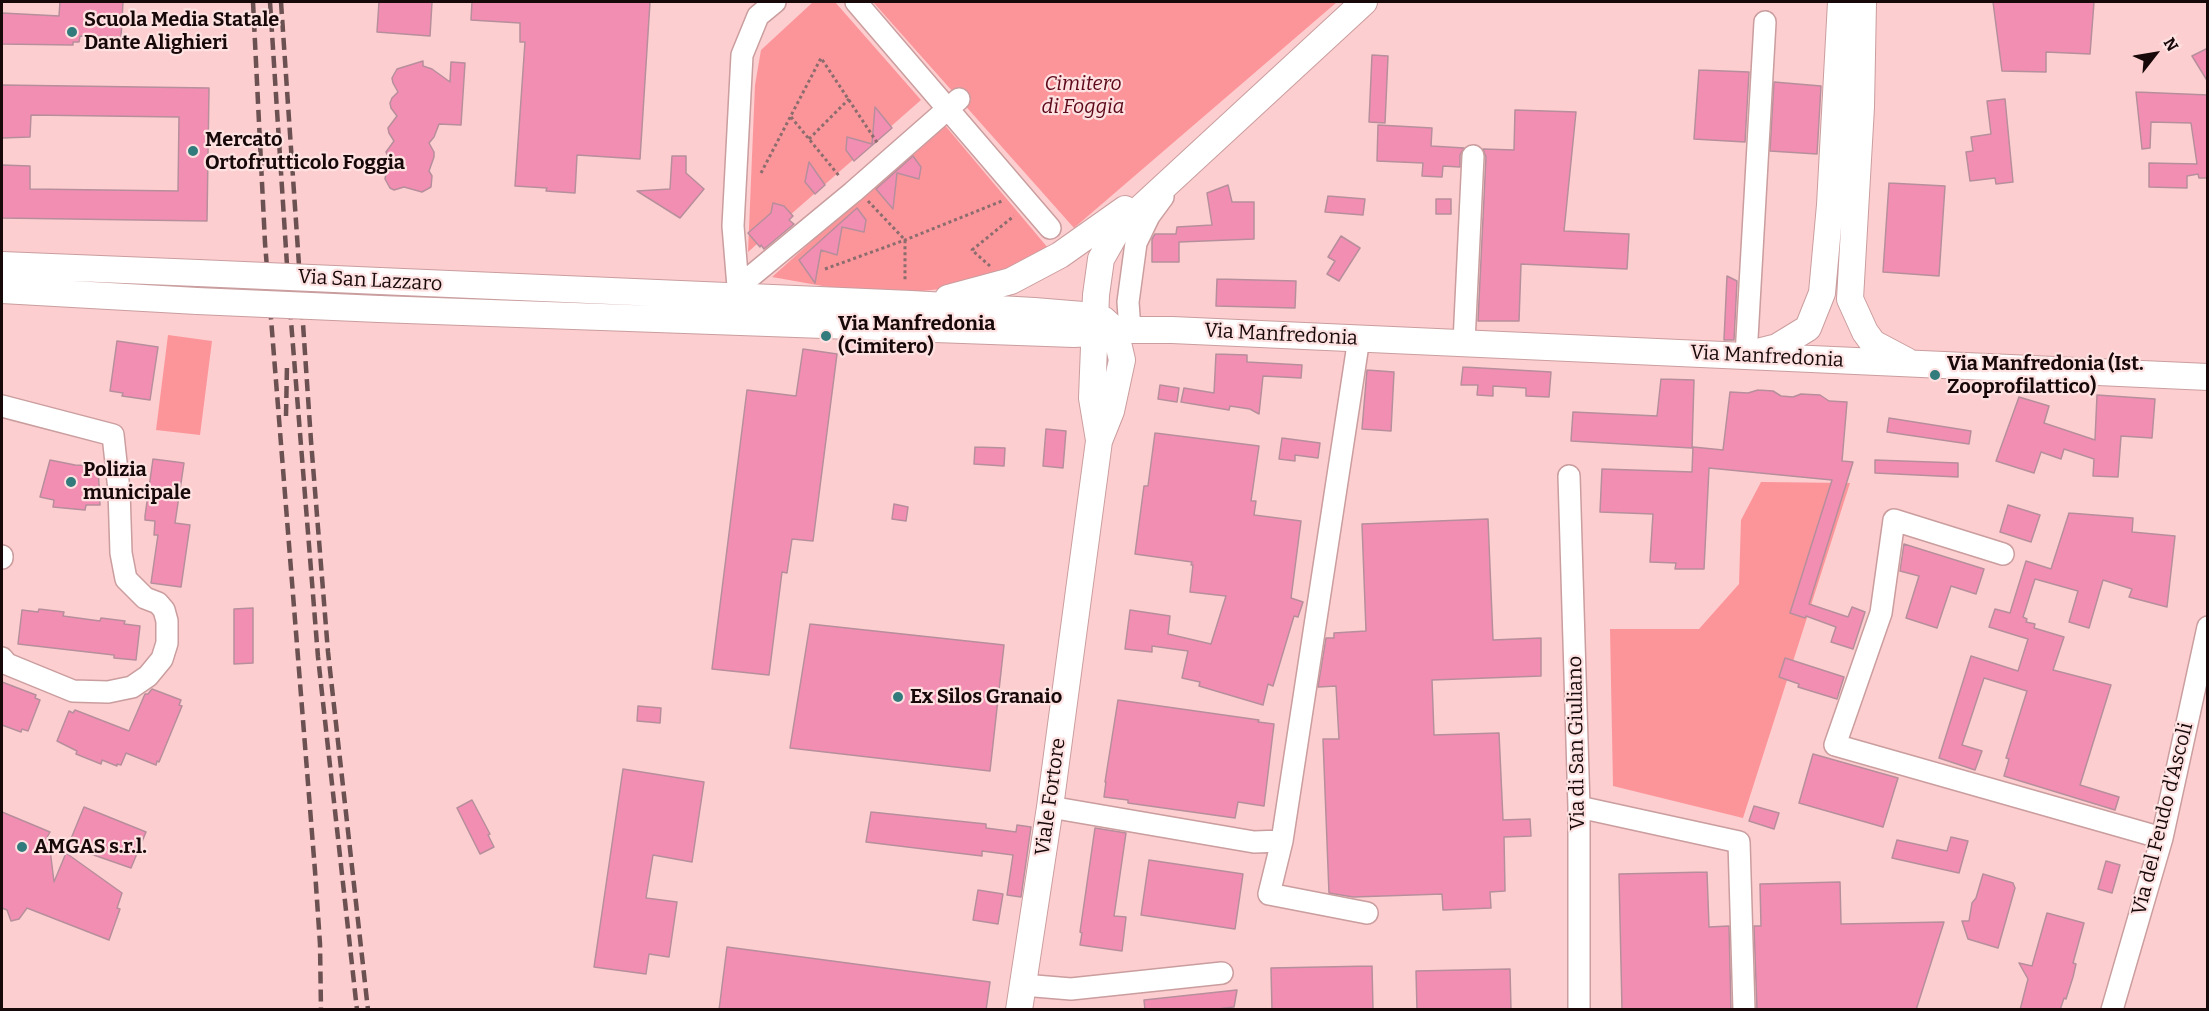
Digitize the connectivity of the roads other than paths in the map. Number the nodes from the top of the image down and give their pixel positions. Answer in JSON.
{"nodes":[{"id":1,"x":775,"y":2,"type":"edge"},
{"id":2,"x":856,"y":2,"type":"edge"},
{"id":3,"x":1364,"y":2,"type":"edge"},
{"id":4,"x":1841,"y":2,"type":"edge"},
{"id":5,"x":1863,"y":2,"type":"edge"},
{"id":6,"x":1766,"y":22,"type":"dead end"},
{"id":7,"x":954,"y":104,"type":"junction"},
{"id":8,"x":1473,"y":156,"type":"dead end"},
{"id":9,"x":1188,"y":162,"type":"junction"},
{"id":10,"x":1050,"y":228,"type":"dead end"},
{"id":11,"x":2,"y":265,"type":"edge"},
{"id":12,"x":2,"y":290,"type":"edge"},
{"id":13,"x":738,"y":292,"type":"junction"},
{"id":14,"x":908,"y":293,"type":"junction"},
{"id":15,"x":738,"y":323,"type":"junction"},
{"id":16,"x":1108,"y":327,"type":"junction"},
{"id":17,"x":1172,"y":330,"type":"junction"},
{"id":18,"x":1359,"y":338,"type":"junction"},
{"id":19,"x":1464,"y":342,"type":"junction"},
{"id":20,"x":1746,"y":356,"type":"junction"},
{"id":21,"x":1122,"y":360,"type":"junction"},
{"id":22,"x":1915,"y":364,"type":"junction"},
{"id":23,"x":2208,"y":377,"type":"edge"},
{"id":24,"x":2,"y":406,"type":"edge"},
{"id":25,"x":1099,"y":441,"type":"junction"},
{"id":26,"x":1569,"y":476,"type":"dead end"},
{"id":27,"x":2003,"y":554,"type":"dead end"},
{"id":28,"x":2208,"y":627,"type":"edge"},
{"id":29,"x":2,"y":658,"type":"edge"},
{"id":30,"x":1050,"y":807,"type":"junction"},
{"id":31,"x":1579,"y":807,"type":"junction"},
{"id":32,"x":2162,"y":838,"type":"junction"},
{"id":33,"x":1282,"y":841,"type":"junction"},
{"id":34,"x":1367,"y":913,"type":"dead end"},
{"id":35,"x":1222,"y":973,"type":"dead end"},
{"id":36,"x":1021,"y":997,"type":"edge"},
{"id":37,"x":1579,"y":1010,"type":"edge"},
{"id":38,"x":1744,"y":1010,"type":"edge"},
{"id":39,"x":2112,"y":1010,"type":"edge"}],
"edges":[{"from":1,"to":13,"type":"street"},
{"from":2,"to":7,"type":"street"},
{"from":3,"to":9,"type":"main road"},
{"from":4,"to":20,"type":"main road"},
{"from":5,"to":22,"type":"main road"},
{"from":6,"to":20,"type":"street"},
{"from":7,"to":10,"type":"street"},
{"from":7,"to":13,"type":"street"},
{"from":8,"to":19,"type":"street"},
{"from":9,"to":14,"type":"main road"},
{"from":9,"to":16,"type":"street"},
{"from":9,"to":16,"type":"main road"},
{"from":11,"to":13,"type":"main road","name":"Via San Lazzaro","bridge":true},
{"from":12,"to":15,"type":"main road","name":"Via San Lazzaro","bridge":true},
{"from":13,"to":14,"type":"main road","name":"Via Manfredonia"},
{"from":13,"to":15,"type":"street"},
{"from":14,"to":16,"type":"main road","name":"Via Manfredonia"},
{"from":15,"to":16,"type":"main road","name":"Via Manfredonia"},
{"from":16,"to":17,"type":"main road","name":"Via Manfredonia"},
{"from":16,"to":21,"type":"main road","name":"Viale Fortore"},
{"from":16,"to":25,"type":"main road","name":"Viale Fortore"},
{"from":17,"to":18,"type":"main road","name":"Via Manfredonia"},
{"from":17,"to":21,"type":"main road"},
{"from":18,"to":19,"type":"main road","name":"Via Manfredonia"},
{"from":18,"to":33,"type":"street"},
{"from":19,"to":20,"type":"main road","name":"Via Manfredonia"},
{"from":20,"to":22,"type":"main road","name":"Via Manfredonia"},
{"from":21,"to":25,"type":"main road","name":"Viale Fortore"},
{"from":22,"to":23,"type":"main road","name":"Via Manfredonia"},
{"from":24,"to":29,"type":"street"},
{"from":25,"to":30,"type":"main road","name":"Viale Fortore"},
{"from":26,"to":31,"type":"street","name":"Via di San Giuliano"},
{"from":27,"to":32,"type":"street"},
{"from":28,"to":32,"type":"street","name":"Via del Feudo d'Ascoli"},
{"from":30,"to":33,"type":"street"},
{"from":30,"to":36,"type":"main road","name":"Viale Fortore"},
{"from":31,"to":37,"type":"street","name":"Via di San Giuliano"},
{"from":31,"to":38,"type":"street"},
{"from":32,"to":39,"type":"street","name":"Via del Feudo d'Ascoli"},
{"from":33,"to":34,"type":"street"},
{"from":35,"to":36,"type":"street"}]}
